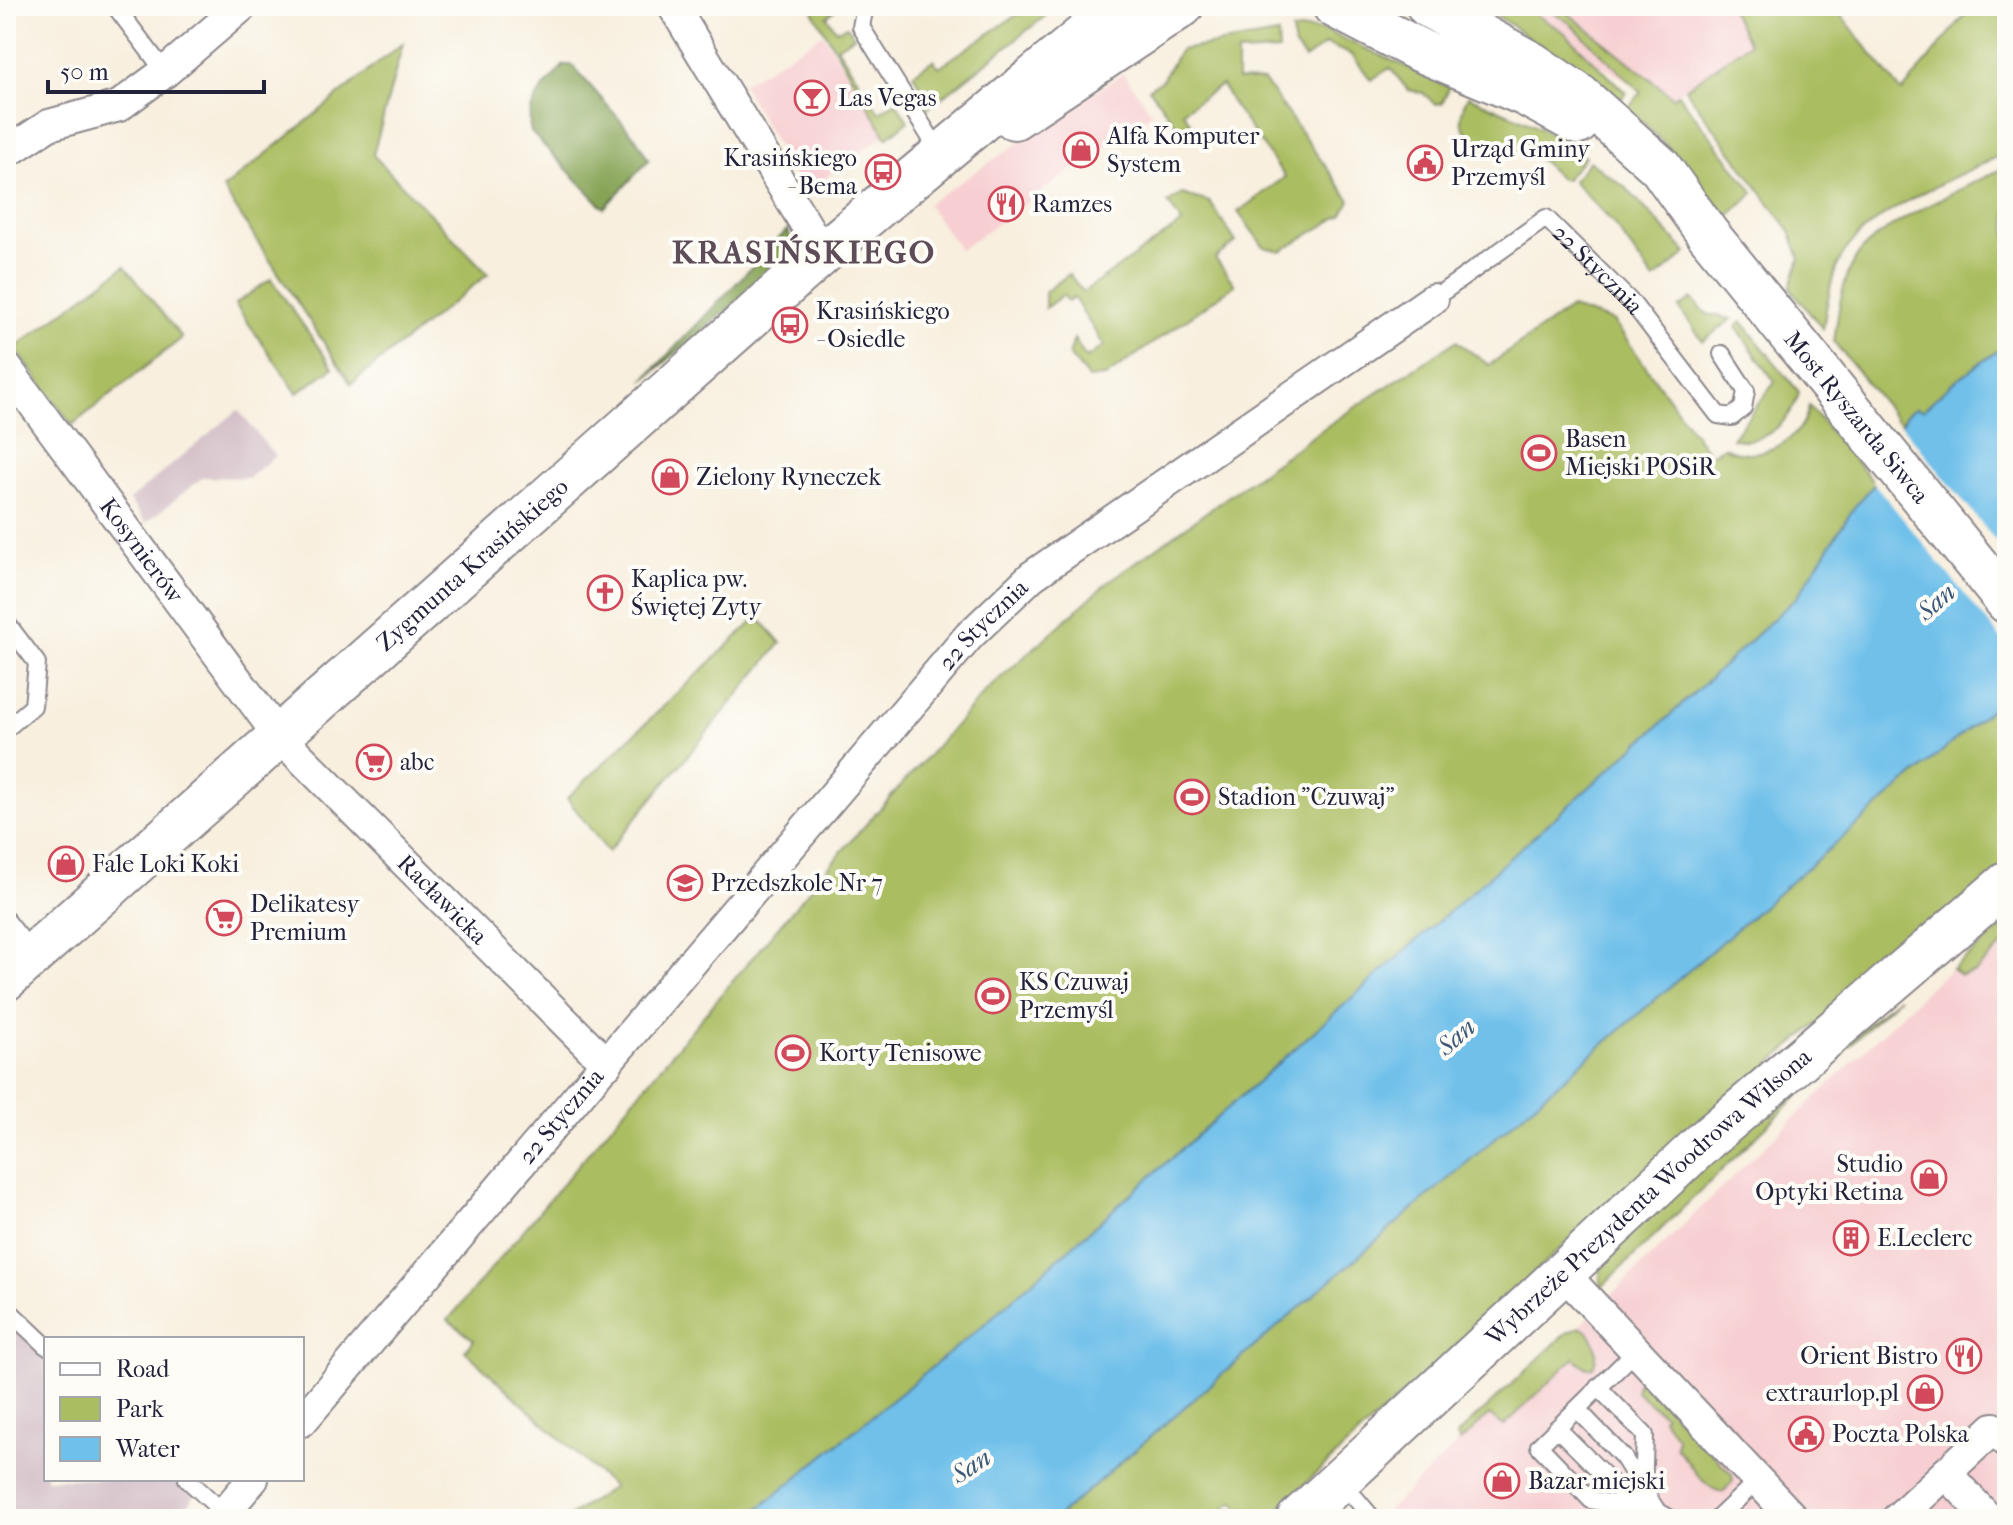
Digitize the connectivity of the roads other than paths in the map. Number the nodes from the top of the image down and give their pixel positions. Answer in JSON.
{"nodes":[{"id":1,"x":115,"y":6,"type":"edge"},
{"id":2,"x":242,"y":6,"type":"edge"},
{"id":3,"x":673,"y":6,"type":"edge"},
{"id":4,"x":865,"y":6,"type":"edge"},
{"id":5,"x":1119,"y":6,"type":"edge"},
{"id":6,"x":1182,"y":6,"type":"edge"},
{"id":7,"x":1334,"y":6,"type":"edge"},
{"id":8,"x":1428,"y":6,"type":"edge"},
{"id":9,"x":165,"y":72,"type":"junction"},
{"id":10,"x":6,"y":153,"type":"edge"},
{"id":11,"x":942,"y":157,"type":"junction"},
{"id":12,"x":1707,"y":233,"type":"junction"},
{"id":13,"x":823,"y":253,"type":"junction"},
{"id":14,"x":1433,"y":299,"type":"joint"},
{"id":15,"x":1722,"y":354,"type":"dead end"},
{"id":16,"x":6,"y":367,"type":"edge"},
{"id":17,"x":2007,"y":602,"type":"edge"},
{"id":18,"x":6,"y":622,"type":"edge"},
{"id":19,"x":6,"y":729,"type":"edge"},
{"id":20,"x":278,"y":735,"type":"junction"},
{"id":21,"x":2007,"y":883,"type":"edge"},
{"id":22,"x":6,"y":920,"type":"edge"},
{"id":23,"x":19,"y":966,"type":"edge"},
{"id":24,"x":607,"y":1064,"type":"junction"},
{"id":25,"x":1563,"y":1273,"type":"junction"},
{"id":26,"x":6,"y":1308,"type":"edge"},
{"id":27,"x":44,"y":1344,"type":"edge"},
{"id":28,"x":1634,"y":1353,"type":"junction"},
{"id":29,"x":1598,"y":1387,"type":"junction"},
{"id":30,"x":1577,"y":1409,"type":"junction"},
{"id":31,"x":304,"y":1419,"type":"edge"},
{"id":32,"x":1557,"y":1428,"type":"junction"},
{"id":33,"x":2003,"y":1428,"type":"edge"},
{"id":34,"x":1946,"y":1473,"type":"junction"},
{"id":35,"x":189,"y":1481,"type":"edge"},
{"id":36,"x":251,"y":1481,"type":"edge"},
{"id":37,"x":1341,"y":1481,"type":"junction"},
{"id":38,"x":1757,"y":1481,"type":"junction"},
{"id":39,"x":1640,"y":1501,"type":"junction"},
{"id":40,"x":1664,"y":1515,"type":"edge"},
{"id":41,"x":221,"y":1516,"type":"edge"},
{"id":42,"x":1298,"y":1519,"type":"edge"},
{"id":43,"x":1373,"y":1519,"type":"edge"},
{"id":44,"x":1717,"y":1519,"type":"edge"},
{"id":45,"x":1794,"y":1519,"type":"edge"},
{"id":46,"x":1897,"y":1519,"type":"edge"},
{"id":47,"x":1989,"y":1519,"type":"edge"}],
"edges":[{"from":1,"to":9,"type":"lane"},
{"from":2,"to":9,"type":"street"},
{"from":3,"to":13,"type":"street"},
{"from":4,"to":11,"type":"lane"},
{"from":5,"to":11,"type":"street","name":"Zygmunta Krasińskiego"},
{"from":6,"to":11,"type":"street","name":"Zygmunta Krasińskiego"},
{"from":7,"to":12,"type":"street"},
{"from":8,"to":12,"type":"street"},
{"from":9,"to":10,"type":"street"},
{"from":11,"to":13,"type":"street","name":"Zygmunta Krasińskiego"},
{"from":12,"to":17,"type":"street","name":"Most Ryszarda Siwca"},
{"from":13,"to":20,"type":"street","name":"Zygmunta Krasińskiego"},
{"from":14,"to":15,"type":"lane","name":"22 Stycznia"},
{"from":14,"to":24,"type":"street","name":"22 Stycznia"},
{"from":16,"to":20,"type":"street","name":"Kosynierów"},
{"from":18,"to":19,"type":"lane"},
{"from":20,"to":23,"type":"street","name":"Zygmunta Krasińskiego"},
{"from":20,"to":24,"type":"street","name":"Racławicka"},
{"from":21,"to":25,"type":"street","name":"Wybrzeże Prezydenta Woodrowa Wilsona"},
{"from":22,"to":23,"type":"lane"},
{"from":24,"to":31,"type":"street","name":"22 Stycznia"},
{"from":25,"to":28,"type":"street"},
{"from":25,"to":37,"type":"street","name":"Wybrzeże Prezydenta Woodrowa Wilsona"},
{"from":26,"to":27,"type":"lane"},
{"from":28,"to":29,"type":"lane"},
{"from":28,"to":38,"type":"street"},
{"from":29,"to":30,"type":"lane"},
{"from":29,"to":39,"type":"lane"},
{"from":30,"to":32,"type":"lane"},
{"from":30,"to":39,"type":"lane"},
{"from":32,"to":39,"type":"lane"},
{"from":32,"to":39,"type":"lane"},
{"from":33,"to":34,"type":"street"},
{"from":34,"to":46,"type":"street"},
{"from":34,"to":47,"type":"street"},
{"from":35,"to":41,"type":"lane"},
{"from":36,"to":41,"type":"street"},
{"from":37,"to":42,"type":"street","name":"Wybrzeże Prezydenta Woodrowa Wilsona"},
{"from":37,"to":43,"type":"lane"},
{"from":38,"to":44,"type":"lane"},
{"from":38,"to":45,"type":"street"},
{"from":39,"to":40,"type":"lane"}]}
